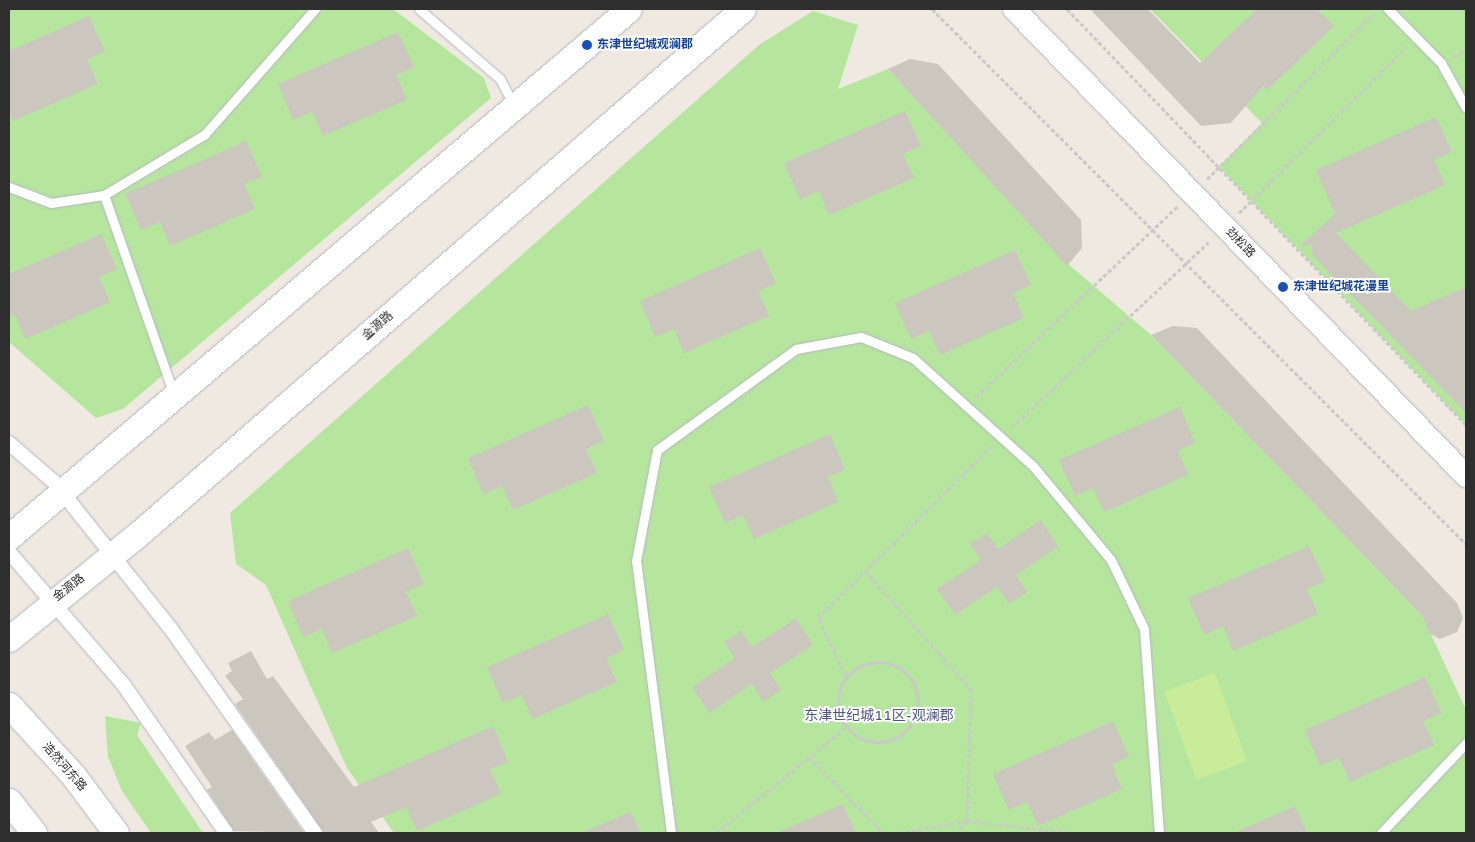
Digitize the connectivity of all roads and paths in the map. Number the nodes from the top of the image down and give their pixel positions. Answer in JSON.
{"nodes":[{"id":1,"x":315,"y":9,"type":"edge"},
{"id":2,"x":419,"y":9,"type":"edge"},
{"id":3,"x":629,"y":9,"type":"edge"},
{"id":4,"x":743,"y":9,"type":"edge"},
{"id":5,"x":932,"y":9,"type":"edge"},
{"id":6,"x":1014,"y":9,"type":"edge"},
{"id":7,"x":1067,"y":9,"type":"edge"},
{"id":8,"x":1379,"y":9,"type":"edge"},
{"id":9,"x":1388,"y":9,"type":"edge"},
{"id":10,"x":1417,"y":38,"type":"junction"},
{"id":11,"x":515,"y":106,"type":"junction"},
{"id":12,"x":1466,"y":108,"type":"edge"},
{"id":13,"x":1219,"y":167,"type":"junction"},
{"id":14,"x":9,"y":187,"type":"edge"},
{"id":15,"x":1192,"y":193,"type":"junction"},
{"id":16,"x":104,"y":194,"type":"junction"},
{"id":17,"x":1251,"y":201,"type":"junction"},
{"id":18,"x":1225,"y":227,"type":"junction"},
{"id":19,"x":1153,"y":230,"type":"junction"},
{"id":20,"x":174,"y":397,"type":"junction"},
{"id":21,"x":967,"y":406,"type":"junction"},
{"id":22,"x":1466,"y":425,"type":"edge"},
{"id":23,"x":9,"y":443,"type":"edge"},
{"id":24,"x":1466,"y":476,"type":"edge"},
{"id":25,"x":62,"y":493,"type":"junction"},
{"id":26,"x":9,"y":537,"type":"edge"},
{"id":27,"x":1466,"y":544,"type":"edge"},
{"id":28,"x":9,"y":552,"type":"edge"},
{"id":29,"x":112,"y":555,"type":"junction"},
{"id":30,"x":865,"y":570,"type":"dead end"},
{"id":31,"x":52,"y":602,"type":"junction"},
{"id":32,"x":9,"y":638,"type":"edge"},
{"id":33,"x":9,"y":705,"type":"edge"},
{"id":34,"x":846,"y":728,"type":"junction"},
{"id":35,"x":1466,"y":743,"type":"edge"},
{"id":36,"x":809,"y":757,"type":"junction"},
{"id":37,"x":9,"y":801,"type":"edge"},
{"id":38,"x":967,"y":821,"type":"junction"},
{"id":39,"x":34,"y":833,"type":"edge"},
{"id":40,"x":116,"y":833,"type":"edge"},
{"id":41,"x":226,"y":833,"type":"edge"},
{"id":42,"x":314,"y":833,"type":"edge"},
{"id":43,"x":671,"y":833,"type":"edge"},
{"id":44,"x":716,"y":833,"type":"edge"},
{"id":45,"x":883,"y":833,"type":"edge"},
{"id":46,"x":900,"y":833,"type":"edge"},
{"id":47,"x":957,"y":833,"type":"edge"},
{"id":48,"x":1073,"y":833,"type":"edge"},
{"id":49,"x":1159,"y":833,"type":"edge"},
{"id":50,"x":1381,"y":833,"type":"edge"}],
"edges":[{"from":1,"to":16,"type":"lane"},
{"from":2,"to":11,"type":"lane"},
{"from":3,"to":11,"type":"main road"},
{"from":4,"to":29,"type":"main road","name":"金源路"},
{"from":5,"to":19,"type":"path"},
{"from":6,"to":15,"type":"street","name":"劲松路"},
{"from":7,"to":13,"type":"path"},
{"from":8,"to":13,"type":"path"},
{"from":9,"to":10,"type":"lane"},
{"from":10,"to":12,"type":"lane"},
{"from":10,"to":17,"type":"path"},
{"from":11,"to":20,"type":"main road"},
{"from":13,"to":15,"type":"path"},
{"from":13,"to":17,"type":"path"},
{"from":14,"to":16,"type":"lane"},
{"from":15,"to":18,"type":"street","name":"劲松路"},
{"from":15,"to":19,"type":"path"},
{"from":16,"to":20,"type":"lane"},
{"from":17,"to":18,"type":"path"},
{"from":17,"to":22,"type":"path"},
{"from":18,"to":24,"type":"street","name":"劲松路"},
{"from":19,"to":21,"type":"path"},
{"from":19,"to":27,"type":"path"},
{"from":20,"to":25,"type":"main road"},
{"from":21,"to":43,"type":"lane"},
{"from":21,"to":49,"type":"lane"},
{"from":23,"to":25,"type":"street"},
{"from":25,"to":26,"type":"main road"},
{"from":25,"to":29,"type":"street"},
{"from":28,"to":31,"type":"street"},
{"from":29,"to":31,"type":"main road","name":"金源路"},
{"from":29,"to":42,"type":"street"},
{"from":30,"to":38,"type":"path"},
{"from":31,"to":32,"type":"main road","name":"金源路"},
{"from":31,"to":41,"type":"street"},
{"from":33,"to":40,"type":"main road","name":"浩然河东路"},
{"from":34,"to":34,"type":"path"},
{"from":34,"to":36,"type":"path"},
{"from":35,"to":50,"type":"lane"},
{"from":36,"to":44,"type":"path"},
{"from":36,"to":45,"type":"path"},
{"from":37,"to":39,"type":"main road"},
{"from":38,"to":46,"type":"path"},
{"from":38,"to":47,"type":"path"},
{"from":38,"to":48,"type":"path"}]}
